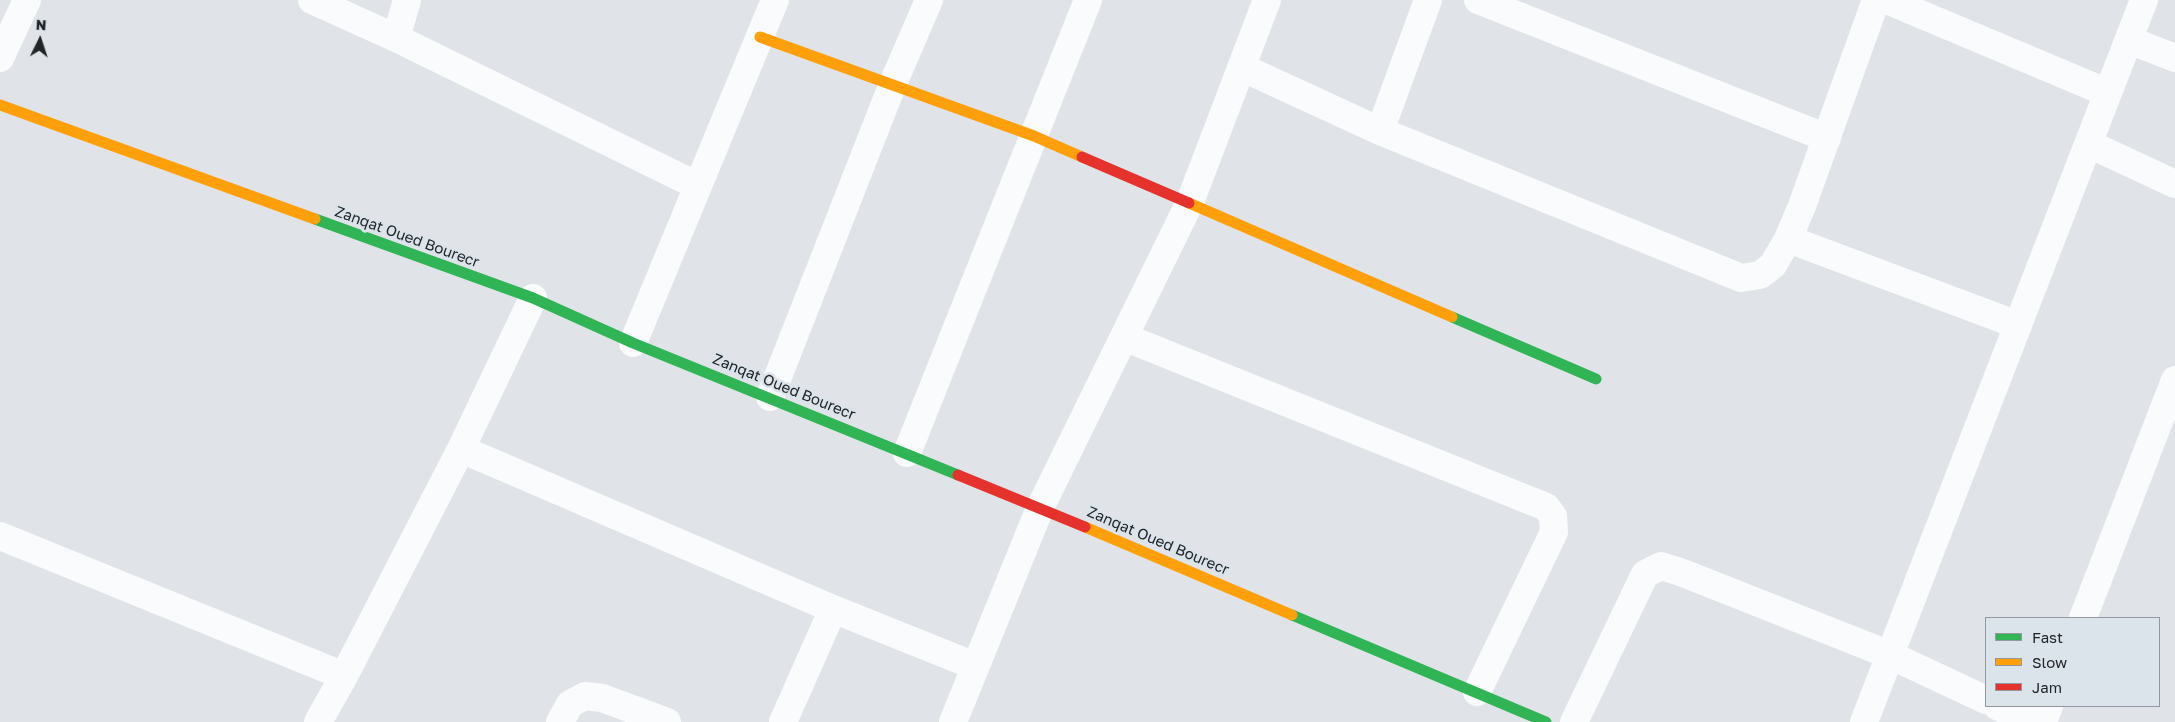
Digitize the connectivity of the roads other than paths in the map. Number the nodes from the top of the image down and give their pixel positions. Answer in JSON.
{"nodes":[{"id":1,"x":27,"y":0,"type":"edge"},
{"id":2,"x":312,"y":0,"type":"edge"},
{"id":3,"x":407,"y":0,"type":"edge"},
{"id":4,"x":775,"y":0,"type":"edge"},
{"id":5,"x":929,"y":0,"type":"edge"},
{"id":6,"x":1088,"y":0,"type":"edge"},
{"id":7,"x":1267,"y":0,"type":"edge"},
{"id":8,"x":1428,"y":0,"type":"edge"},
{"id":9,"x":1478,"y":0,"type":"edge"},
{"id":10,"x":1876,"y":0,"type":"edge"},
{"id":11,"x":1887,"y":0,"type":"edge"},
{"id":12,"x":2144,"y":0,"type":"edge"},
{"id":13,"x":760,"y":37,"type":"junction"},
{"id":14,"x":396,"y":38,"type":"junction"},
{"id":15,"x":2129,"y":40,"type":"junction"},
{"id":16,"x":0,"y":58,"type":"edge"},
{"id":17,"x":2175,"y":58,"type":"edge"},
{"id":18,"x":1241,"y":67,"type":"junction"},
{"id":19,"x":892,"y":86,"type":"junction"},
{"id":20,"x":2108,"y":93,"type":"junction"},
{"id":21,"x":0,"y":105,"type":"edge"},
{"id":22,"x":1380,"y":131,"type":"junction"},
{"id":23,"x":1034,"y":136,"type":"junction"},
{"id":24,"x":1826,"y":138,"type":"junction"},
{"id":25,"x":2089,"y":144,"type":"junction"},
{"id":26,"x":2175,"y":184,"type":"edge"},
{"id":27,"x":698,"y":186,"type":"junction"},
{"id":28,"x":1190,"y":202,"type":"junction"},
{"id":29,"x":1788,"y":239,"type":"junction"},
{"id":30,"x":533,"y":298,"type":"junction"},
{"id":31,"x":2018,"y":325,"type":"junction"},
{"id":32,"x":1124,"y":337,"type":"junction"},
{"id":33,"x":633,"y":343,"type":"junction"},
{"id":34,"x":1596,"y":379,"type":"dead end"},
{"id":35,"x":2175,"y":380,"type":"edge"},
{"id":36,"x":770,"y":397,"type":"junction"},
{"id":37,"x":461,"y":449,"type":"junction"},
{"id":38,"x":907,"y":452,"type":"junction"},
{"id":39,"x":1040,"y":508,"type":"junction"},
{"id":40,"x":0,"y":536,"type":"edge"},
{"id":41,"x":833,"y":609,"type":"junction"},
{"id":42,"x":2083,"y":617,"type":"edge"},
{"id":43,"x":1890,"y":654,"type":"junction"},
{"id":44,"x":976,"y":666,"type":"junction"},
{"id":45,"x":344,"y":676,"type":"junction"},
{"id":46,"x":1477,"y":692,"type":"junction"},
{"id":47,"x":1985,"y":700,"type":"edge"},
{"id":48,"x":1999,"y":707,"type":"edge"},
{"id":49,"x":2049,"y":707,"type":"edge"},
{"id":50,"x":318,"y":722,"type":"edge"},
{"id":51,"x":560,"y":722,"type":"edge"},
{"id":52,"x":667,"y":722,"type":"edge"},
{"id":53,"x":783,"y":722,"type":"edge"},
{"id":54,"x":953,"y":722,"type":"edge"},
{"id":55,"x":1546,"y":722,"type":"edge"},
{"id":56,"x":1574,"y":722,"type":"edge"},
{"id":57,"x":1864,"y":722,"type":"edge"},
{"id":58,"x":2031,"y":722,"type":"edge"},
{"id":59,"x":2043,"y":722,"type":"edge"}],
"edges":[{"from":1,"to":16,"type":"street"},
{"from":2,"to":14,"type":"street"},
{"from":3,"to":14,"type":"street"},
{"from":4,"to":13,"type":"street"},
{"from":5,"to":19,"type":"street"},
{"from":6,"to":23,"type":"street"},
{"from":7,"to":18,"type":"street"},
{"from":8,"to":22,"type":"street"},
{"from":9,"to":24,"type":"street"},
{"from":10,"to":24,"type":"street"},
{"from":11,"to":20,"type":"street"},
{"from":12,"to":15,"type":"street"},
{"from":13,"to":19,"type":"street"},
{"from":13,"to":27,"type":"street"},
{"from":14,"to":27,"type":"street"},
{"from":15,"to":17,"type":"street"},
{"from":15,"to":20,"type":"street"},
{"from":18,"to":22,"type":"street"},
{"from":18,"to":28,"type":"street"},
{"from":19,"to":23,"type":"street"},
{"from":19,"to":36,"type":"street"},
{"from":20,"to":25,"type":"street"},
{"from":21,"to":30,"type":"street","name":"Zanqat Oued Bourecr"},
{"from":22,"to":29,"type":"street"},
{"from":23,"to":28,"type":"street"},
{"from":23,"to":38,"type":"street"},
{"from":24,"to":29,"type":"street"},
{"from":25,"to":26,"type":"street"},
{"from":25,"to":31,"type":"street"},
{"from":27,"to":33,"type":"street"},
{"from":28,"to":32,"type":"street"},
{"from":28,"to":34,"type":"street"},
{"from":29,"to":31,"type":"street"},
{"from":30,"to":33,"type":"street","name":"Zanqat Oued Bourecr"},
{"from":30,"to":37,"type":"street"},
{"from":31,"to":43,"type":"street"},
{"from":32,"to":39,"type":"street"},
{"from":32,"to":46,"type":"street"},
{"from":33,"to":36,"type":"street","name":"Zanqat Oued Bourecr"},
{"from":35,"to":42,"type":"street"},
{"from":36,"to":38,"type":"street","name":"Zanqat Oued Bourecr"},
{"from":37,"to":41,"type":"street"},
{"from":37,"to":45,"type":"street"},
{"from":38,"to":39,"type":"street","name":"Zanqat Oued Bourecr"},
{"from":39,"to":44,"type":"street"},
{"from":39,"to":46,"type":"street","name":"Zanqat Oued Bourecr"},
{"from":40,"to":45,"type":"street"},
{"from":41,"to":44,"type":"street"},
{"from":41,"to":53,"type":"street"},
{"from":43,"to":47,"type":"street"},
{"from":43,"to":56,"type":"street"},
{"from":43,"to":57,"type":"street"},
{"from":44,"to":54,"type":"street"},
{"from":45,"to":50,"type":"street"},
{"from":46,"to":55,"type":"street","name":"Zanqat Oued Bourecr"},
{"from":48,"to":58,"type":"street"},
{"from":49,"to":59,"type":"street"},
{"from":51,"to":52,"type":"street"}]}
